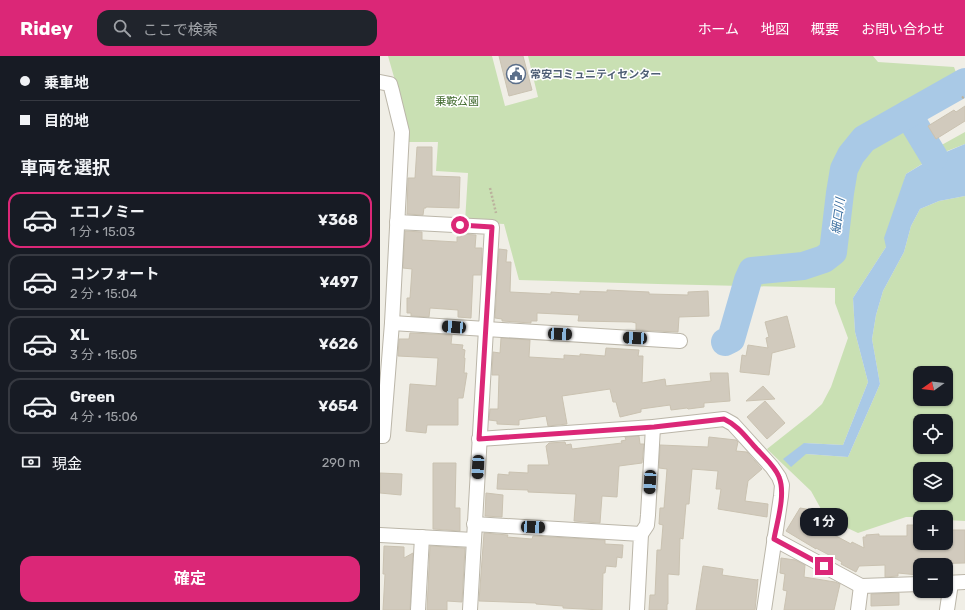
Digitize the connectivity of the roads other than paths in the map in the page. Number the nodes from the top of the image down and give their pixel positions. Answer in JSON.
{"nodes":[{"id":1,"x":380,"y":82,"type":"edge"},
{"id":2,"x":397,"y":222,"type":"junction"},
{"id":3,"x":392,"y":323,"type":"junction"},
{"id":4,"x":486,"y":329,"type":"junction"},
{"id":5,"x":680,"y":341,"type":"dead end"},
{"id":6,"x":654,"y":427,"type":"junction"},
{"id":7,"x":380,"y":436,"type":"edge"},
{"id":8,"x":479,"y":439,"type":"junction"},
{"id":9,"x":474,"y":524,"type":"junction"},
{"id":10,"x":641,"y":534,"type":"junction"},
{"id":11,"x":380,"y":535,"type":"edge"},
{"id":12,"x":422,"y":537,"type":"junction"},
{"id":13,"x":774,"y":539,"type":"junction"},
{"id":14,"x":474,"y":540,"type":"junction"},
{"id":15,"x":965,"y":582,"type":"edge"},
{"id":16,"x":953,"y":583,"type":"edge"},
{"id":17,"x":913,"y":584,"type":"edge"},
{"id":18,"x":861,"y":586,"type":"junction"},
{"id":19,"x":947,"y":598,"type":"edge"},
{"id":20,"x":418,"y":610,"type":"edge"},
{"id":21,"x":470,"y":610,"type":"edge"},
{"id":22,"x":481,"y":610,"type":"edge"},
{"id":23,"x":637,"y":610,"type":"edge"},
{"id":24,"x":764,"y":610,"type":"edge"},
{"id":25,"x":858,"y":610,"type":"edge"},
{"id":26,"x":947,"y":610,"type":"edge"}],
"edges":[{"from":1,"to":2,"type":"street"},
{"from":2,"to":3,"type":"street"},
{"from":2,"to":4,"type":"street"},
{"from":3,"to":4,"type":"street"},
{"from":3,"to":7,"type":"street"},
{"from":4,"to":5,"type":"street"},
{"from":4,"to":8,"type":"street"},
{"from":6,"to":8,"type":"street"},
{"from":6,"to":10,"type":"street"},
{"from":6,"to":13,"type":"street"},
{"from":8,"to":9,"type":"street"},
{"from":9,"to":10,"type":"street"},
{"from":9,"to":14,"type":"street"},
{"from":10,"to":23,"type":"street"},
{"from":11,"to":12,"type":"street"},
{"from":12,"to":14,"type":"street"},
{"from":12,"to":20,"type":"street"},
{"from":13,"to":18,"type":"street"},
{"from":13,"to":24,"type":"street"},
{"from":14,"to":21,"type":"street"},
{"from":15,"to":16,"type":"street"},
{"from":17,"to":18,"type":"street"},
{"from":18,"to":25,"type":"street"},
{"from":19,"to":26,"type":"street"},
{"from":21,"to":22,"type":"street"}]}
